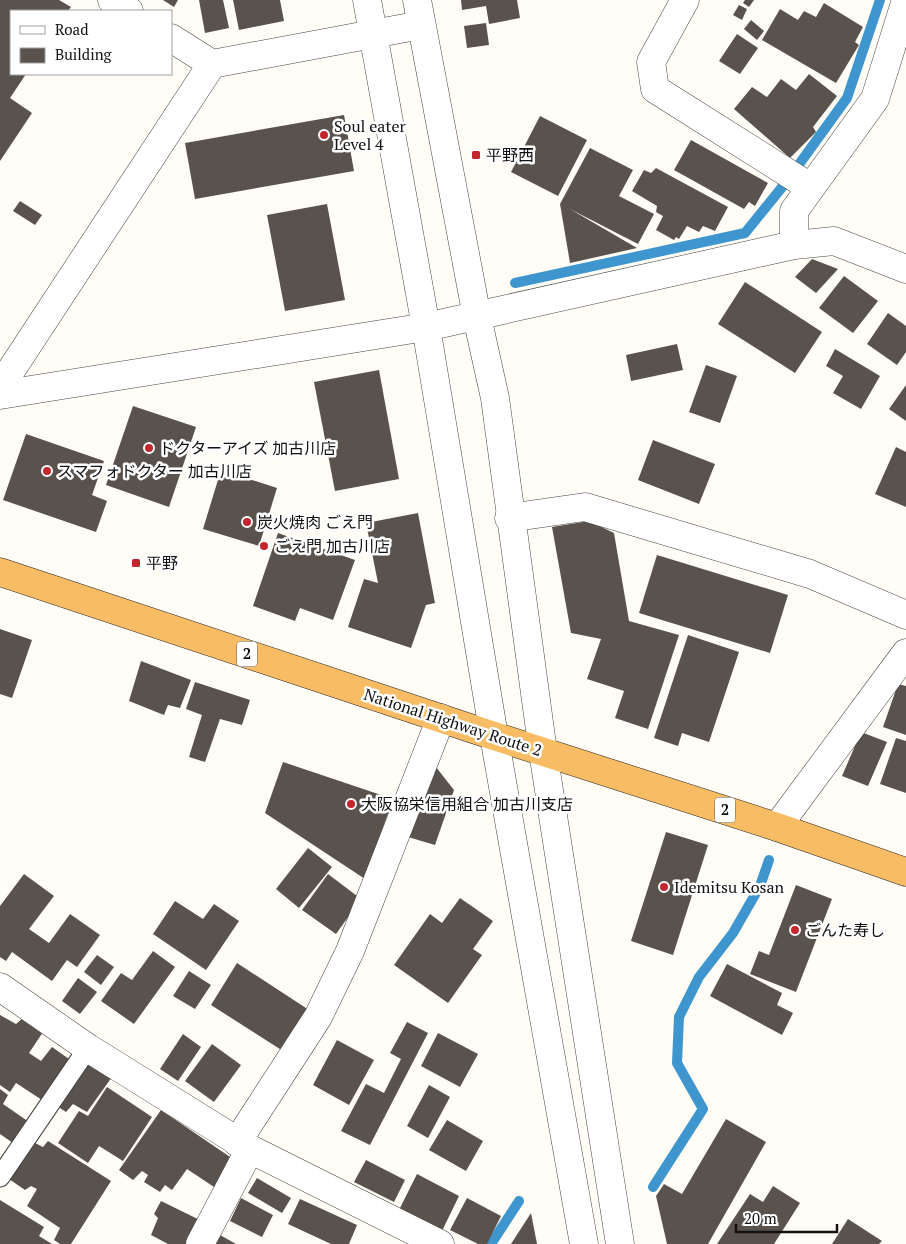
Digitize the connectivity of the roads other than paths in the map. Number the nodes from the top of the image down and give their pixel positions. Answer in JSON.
{"nodes":[{"id":1,"x":112,"y":0,"type":"edge"},
{"id":2,"x":367,"y":0,"type":"edge"},
{"id":3,"x":685,"y":0,"type":"edge"},
{"id":4,"x":906,"y":0,"type":"edge"},
{"id":5,"x":127,"y":10,"type":"edge"},
{"id":6,"x":419,"y":12,"type":"edge"},
{"id":7,"x":373,"y":34,"type":"junction"},
{"id":8,"x":172,"y":39,"type":"edge"},
{"id":9,"x":212,"y":64,"type":"junction"},
{"id":10,"x":810,"y":187,"type":"junction"},
{"id":11,"x":794,"y":245,"type":"junction"},
{"id":12,"x":906,"y":269,"type":"edge"},
{"id":13,"x":477,"y":317,"type":"junction"},
{"id":14,"x":426,"y":327,"type":"junction"},
{"id":15,"x":0,"y":386,"type":"edge"},
{"id":16,"x":0,"y":395,"type":"edge"},
{"id":17,"x":509,"y":518,"type":"junction"},
{"id":18,"x":0,"y":572,"type":"edge"},
{"id":19,"x":906,"y":615,"type":"edge"},
{"id":20,"x":906,"y":653,"type":"edge"},
{"id":21,"x":441,"y":718,"type":"junction"},
{"id":22,"x":494,"y":736,"type":"junction"},
{"id":23,"x":543,"y":752,"type":"junction"},
{"id":24,"x":777,"y":827,"type":"junction"},
{"id":25,"x":906,"y":872,"type":"edge"},
{"id":26,"x":0,"y":987,"type":"edge"},
{"id":27,"x":88,"y":1048,"type":"junction"},
{"id":28,"x":244,"y":1146,"type":"junction"},
{"id":29,"x":0,"y":1177,"type":"edge"},
{"id":30,"x":200,"y":1244,"type":"edge"},
{"id":31,"x":440,"y":1244,"type":"edge"},
{"id":32,"x":584,"y":1244,"type":"edge"},
{"id":33,"x":620,"y":1244,"type":"edge"}],
"edges":[{"from":1,"to":5,"type":"street"},
{"from":2,"to":7,"type":"street"},
{"from":3,"to":10,"type":"street"},
{"from":4,"to":10,"type":"street"},
{"from":6,"to":7,"type":"street"},
{"from":6,"to":13,"type":"street"},
{"from":7,"to":9,"type":"street"},
{"from":7,"to":14,"type":"street"},
{"from":8,"to":9,"type":"street"},
{"from":9,"to":15,"type":"street"},
{"from":10,"to":11,"type":"street"},
{"from":11,"to":12,"type":"street"},
{"from":11,"to":13,"type":"street"},
{"from":13,"to":14,"type":"street"},
{"from":13,"to":17,"type":"street"},
{"from":14,"to":16,"type":"street"},
{"from":14,"to":22,"type":"street"},
{"from":17,"to":19,"type":"street"},
{"from":17,"to":23,"type":"street"},
{"from":18,"to":21,"type":"highway","name":"National Highway Route 2","number":"2"},
{"from":20,"to":24,"type":"street"},
{"from":21,"to":22,"type":"highway","name":"National Highway Route 2","number":"2"},
{"from":21,"to":28,"type":"street"},
{"from":22,"to":23,"type":"highway","name":"National Highway Route 2","number":"2"},
{"from":22,"to":32,"type":"street"},
{"from":23,"to":24,"type":"highway","name":"National Highway Route 2","number":"2"},
{"from":23,"to":33,"type":"street"},
{"from":24,"to":25,"type":"highway","name":"National Highway Route 2","number":"2"},
{"from":26,"to":27,"type":"street"},
{"from":27,"to":28,"type":"street"},
{"from":27,"to":29,"type":"lane"},
{"from":28,"to":30,"type":"street"},
{"from":28,"to":31,"type":"street"}]}
